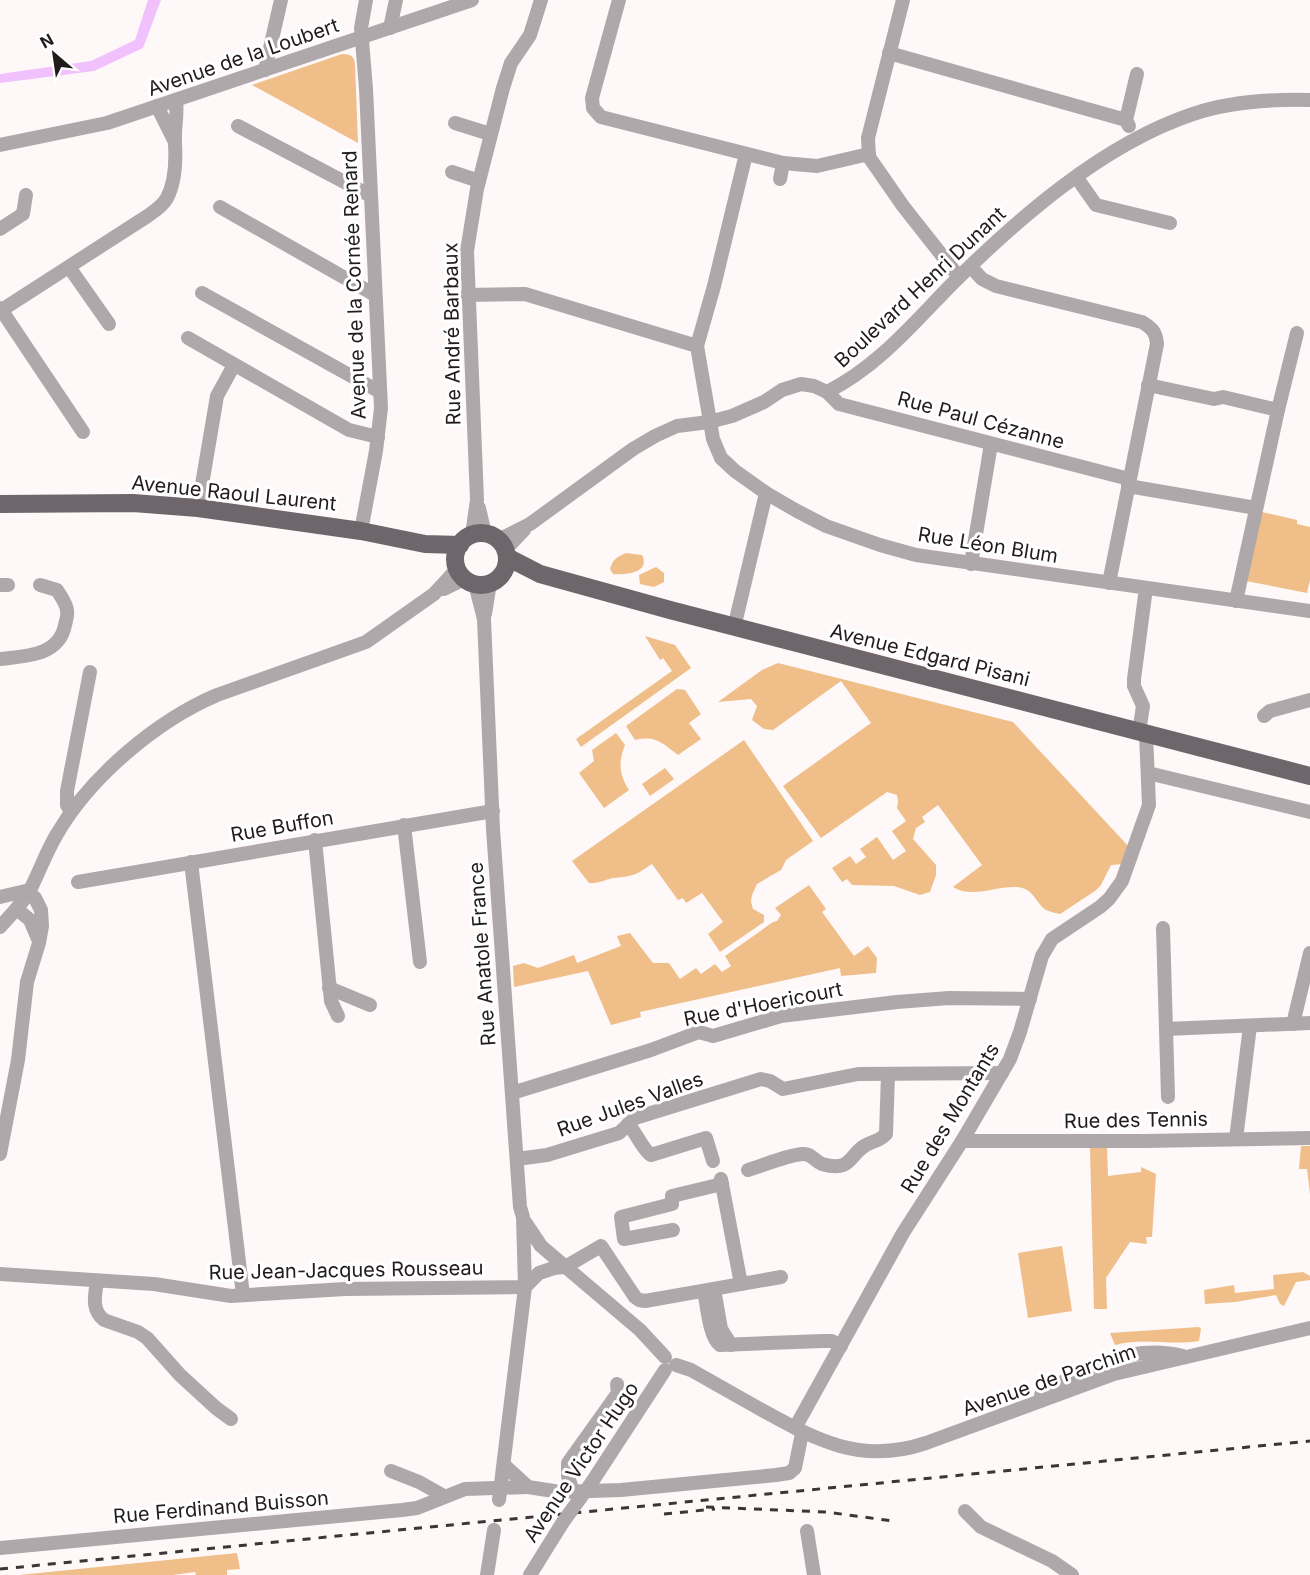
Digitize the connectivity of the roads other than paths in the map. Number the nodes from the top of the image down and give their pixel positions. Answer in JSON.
{"nodes":[{"id":1,"x":281,"y":0,"type":"edge"},
{"id":2,"x":366,"y":0,"type":"edge"},
{"id":3,"x":396,"y":0,"type":"edge"},
{"id":4,"x":472,"y":0,"type":"edge"},
{"id":5,"x":541,"y":0,"type":"edge"},
{"id":6,"x":619,"y":0,"type":"edge"},
{"id":7,"x":903,"y":0,"type":"edge"},
{"id":8,"x":390,"y":28,"type":"junction"},
{"id":9,"x":362,"y":38,"type":"junction"},
{"id":10,"x":890,"y":53,"type":"junction"},
{"id":11,"x":265,"y":70,"type":"junction"},
{"id":12,"x":1137,"y":74,"type":"dead end"},
{"id":13,"x":176,"y":100,"type":"junction"},
{"id":14,"x":1310,"y":100,"type":"edge"},
{"id":15,"x":157,"y":106,"type":"junction"},
{"id":16,"x":1126,"y":120,"type":"junction"},
{"id":17,"x":455,"y":123,"type":"dead end"},
{"id":18,"x":238,"y":126,"type":"dead end"},
{"id":19,"x":58,"y":134,"type":"junction"},
{"id":20,"x":490,"y":134,"type":"junction"},
{"id":21,"x":0,"y":137,"type":"edge"},
{"id":22,"x":1136,"y":138,"type":"junction"},
{"id":23,"x":175,"y":142,"type":"junction"},
{"id":24,"x":0,"y":145,"type":"edge"},
{"id":25,"x":746,"y":154,"type":"junction"},
{"id":26,"x":869,"y":154,"type":"junction"},
{"id":27,"x":783,"y":163,"type":"junction"},
{"id":28,"x":452,"y":172,"type":"dead end"},
{"id":29,"x":1077,"y":178,"type":"junction"},
{"id":30,"x":780,"y":179,"type":"dead end"},
{"id":31,"x":479,"y":181,"type":"junction"},
{"id":32,"x":26,"y":195,"type":"dead end"},
{"id":33,"x":371,"y":196,"type":"junction"},
{"id":34,"x":220,"y":207,"type":"dead end"},
{"id":35,"x":1170,"y":223,"type":"dead end"},
{"id":36,"x":0,"y":229,"type":"edge"},
{"id":37,"x":69,"y":267,"type":"junction"},
{"id":38,"x":970,"y":267,"type":"junction"},
{"id":39,"x":959,"y":277,"type":"junction"},
{"id":40,"x":202,"y":293,"type":"dead end"},
{"id":41,"x":375,"y":295,"type":"junction"},
{"id":42,"x":467,"y":296,"type":"junction"},
{"id":43,"x":0,"y":310,"type":"edge"},
{"id":44,"x":109,"y":324,"type":"dead end"},
{"id":45,"x":1297,"y":333,"type":"dead end"},
{"id":46,"x":188,"y":338,"type":"dead end"},
{"id":47,"x":697,"y":346,"type":"junction"},
{"id":48,"x":234,"y":365,"type":"junction"},
{"id":49,"x":1148,"y":385,"type":"junction"},
{"id":50,"x":380,"y":392,"type":"junction"},
{"id":51,"x":827,"y":393,"type":"junction"},
{"id":52,"x":1278,"y":410,"type":"junction"},
{"id":53,"x":709,"y":422,"type":"junction"},
{"id":54,"x":83,"y":432,"type":"dead end"},
{"id":55,"x":378,"y":437,"type":"junction"},
{"id":56,"x":991,"y":444,"type":"junction"},
{"id":57,"x":1129,"y":483,"type":"junction"},
{"id":58,"x":766,"y":493,"type":"junction"},
{"id":59,"x":0,"y":504,"type":"edge"},
{"id":60,"x":198,"y":508,"type":"junction"},
{"id":61,"x":1256,"y":508,"type":"junction"},
{"id":62,"x":362,"y":531,"type":"junction"},
{"id":63,"x":481,"y":559,"type":"junction"},
{"id":64,"x":970,"y":564,"type":"junction"},
{"id":65,"x":1109,"y":583,"type":"junction"},
{"id":66,"x":40,"y":585,"type":"dead end"},
{"id":67,"x":1146,"y":588,"type":"junction"},
{"id":68,"x":1236,"y":601,"type":"junction"},
{"id":69,"x":1310,"y":611,"type":"edge"},
{"id":70,"x":734,"y":628,"type":"junction"},
{"id":71,"x":0,"y":659,"type":"edge"},
{"id":72,"x":90,"y":672,"type":"dead end"},
{"id":73,"x":1310,"y":700,"type":"edge"},
{"id":74,"x":1264,"y":716,"type":"dead end"},
{"id":75,"x":1142,"y":733,"type":"junction"},
{"id":76,"x":1148,"y":773,"type":"junction"},
{"id":77,"x":1310,"y":776,"type":"edge"},
{"id":78,"x":71,"y":811,"type":"junction"},
{"id":79,"x":493,"y":811,"type":"junction"},
{"id":80,"x":1310,"y":812,"type":"edge"},
{"id":81,"x":404,"y":825,"type":"junction"},
{"id":82,"x":315,"y":840,"type":"junction"},
{"id":83,"x":191,"y":862,"type":"junction"},
{"id":84,"x":78,"y":882,"type":"dead end"},
{"id":85,"x":29,"y":891,"type":"junction"},
{"id":86,"x":0,"y":897,"type":"edge"},
{"id":87,"x":17,"y":909,"type":"junction"},
{"id":88,"x":0,"y":927,"type":"edge"},
{"id":89,"x":1163,"y":928,"type":"dead end"},
{"id":90,"x":39,"y":943,"type":"junction"},
{"id":91,"x":1310,"y":953,"type":"edge"},
{"id":92,"x":420,"y":962,"type":"dead end"},
{"id":93,"x":329,"y":988,"type":"junction"},
{"id":94,"x":1030,"y":999,"type":"junction"},
{"id":95,"x":370,"y":1005,"type":"dead end"},
{"id":96,"x":338,"y":1016,"type":"dead end"},
{"id":97,"x":1310,"y":1023,"type":"edge"},
{"id":98,"x":1293,"y":1024,"type":"junction"},
{"id":99,"x":1250,"y":1026,"type":"junction"},
{"id":100,"x":1166,"y":1029,"type":"junction"},
{"id":101,"x":1002,"y":1073,"type":"junction"},
{"id":102,"x":888,"y":1074,"type":"junction"},
{"id":103,"x":512,"y":1093,"type":"junction"},
{"id":104,"x":1168,"y":1097,"type":"dead end"},
{"id":105,"x":628,"y":1124,"type":"junction"},
{"id":106,"x":1236,"y":1138,"type":"junction"},
{"id":107,"x":1310,"y":1138,"type":"edge"},
{"id":108,"x":962,"y":1141,"type":"junction"},
{"id":109,"x":0,"y":1154,"type":"edge"},
{"id":110,"x":517,"y":1159,"type":"junction"},
{"id":111,"x":713,"y":1161,"type":"dead end"},
{"id":112,"x":748,"y":1170,"type":"dead end"},
{"id":113,"x":523,"y":1216,"type":"junction"},
{"id":114,"x":673,"y":1230,"type":"dead end"},
{"id":115,"x":623,"y":1233,"type":"junction"},
{"id":116,"x":602,"y":1246,"type":"junction"},
{"id":117,"x":565,"y":1267,"type":"junction"},
{"id":118,"x":0,"y":1274,"type":"edge"},
{"id":119,"x":781,"y":1277,"type":"dead end"},
{"id":120,"x":96,"y":1281,"type":"junction"},
{"id":121,"x":741,"y":1284,"type":"junction"},
{"id":122,"x":525,"y":1287,"type":"junction"},
{"id":123,"x":709,"y":1290,"type":"junction"},
{"id":124,"x":243,"y":1295,"type":"junction"},
{"id":125,"x":1310,"y":1328,"type":"edge"},
{"id":126,"x":841,"y":1346,"type":"junction"},
{"id":127,"x":668,"y":1364,"type":"junction"},
{"id":128,"x":617,"y":1384,"type":"dead end"},
{"id":129,"x":231,"y":1419,"type":"dead end"},
{"id":130,"x":799,"y":1430,"type":"junction"},
{"id":131,"x":504,"y":1465,"type":"junction"},
{"id":132,"x":391,"y":1471,"type":"dead end"},
{"id":133,"x":528,"y":1487,"type":"junction"},
{"id":134,"x":573,"y":1492,"type":"junction"},
{"id":135,"x":500,"y":1493,"type":"junction"},
{"id":136,"x":444,"y":1496,"type":"junction"},
{"id":137,"x":965,"y":1512,"type":"dead end"},
{"id":138,"x":494,"y":1530,"type":"dead end"},
{"id":139,"x":807,"y":1531,"type":"dead end"},
{"id":140,"x":0,"y":1548,"type":"edge"},
{"id":141,"x":487,"y":1575,"type":"edge"},
{"id":142,"x":530,"y":1575,"type":"edge"},
{"id":143,"x":814,"y":1575,"type":"edge"},
{"id":144,"x":1072,"y":1575,"type":"edge"}],
"edges":[{"from":1,"to":11,"type":"street"},
{"from":2,"to":9,"type":"street","name":"Avenue de la Cornée Renard"},
{"from":3,"to":8,"type":"street"},
{"from":4,"to":8,"type":"street","name":"Avenue de la Loubert"},
{"from":5,"to":20,"type":"street","name":"Rue André Barbaux"},
{"from":6,"to":25,"type":"street"},
{"from":7,"to":10,"type":"street"},
{"from":8,"to":9,"type":"street","name":"Avenue de la Loubert"},
{"from":9,"to":11,"type":"street","name":"Avenue de la Loubert"},
{"from":9,"to":33,"type":"street","name":"Avenue de la Cornée Renard"},
{"from":10,"to":16,"type":"street"},
{"from":10,"to":26,"type":"street"},
{"from":11,"to":13,"type":"street","name":"Avenue de la Loubert"},
{"from":12,"to":16,"type":"street"},
{"from":13,"to":15,"type":"street","name":"Avenue de la Loubert"},
{"from":13,"to":23,"type":"street"},
{"from":14,"to":22,"type":"street","name":"Boulevard Henri Dunant"},
{"from":15,"to":19,"type":"street","name":"Avenue de la Loubert"},
{"from":15,"to":23,"type":"street"},
{"from":16,"to":22,"type":"street"},
{"from":17,"to":20,"type":"street"},
{"from":18,"to":33,"type":"street"},
{"from":19,"to":21,"type":"street","name":"Avenue de la Loubert"},
{"from":19,"to":24,"type":"street","name":"Avenue de la Loubert"},
{"from":20,"to":31,"type":"street","name":"Rue André Barbaux"},
{"from":22,"to":29,"type":"street","name":"Boulevard Henri Dunant"},
{"from":23,"to":37,"type":"street"},
{"from":25,"to":27,"type":"street"},
{"from":25,"to":47,"type":"street"},
{"from":26,"to":27,"type":"street"},
{"from":26,"to":39,"type":"street"},
{"from":27,"to":30,"type":"street"},
{"from":28,"to":31,"type":"street"},
{"from":29,"to":35,"type":"street"},
{"from":29,"to":38,"type":"street","name":"Boulevard Henri Dunant"},
{"from":31,"to":42,"type":"street","name":"Rue André Barbaux"},
{"from":32,"to":36,"type":"street"},
{"from":33,"to":41,"type":"street","name":"Avenue de la Cornée Renard"},
{"from":34,"to":41,"type":"street"},
{"from":37,"to":43,"type":"street"},
{"from":37,"to":44,"type":"street"},
{"from":38,"to":39,"type":"street","name":"Boulevard Henri Dunant"},
{"from":38,"to":49,"type":"street"},
{"from":39,"to":51,"type":"street","name":"Boulevard Henri Dunant"},
{"from":40,"to":50,"type":"street"},
{"from":41,"to":50,"type":"street","name":"Avenue de la Cornée Renard"},
{"from":42,"to":47,"type":"street"},
{"from":42,"to":63,"type":"street","name":"Rue André Barbaux"},
{"from":43,"to":54,"type":"street"},
{"from":45,"to":52,"type":"street"},
{"from":46,"to":48,"type":"street"},
{"from":47,"to":53,"type":"street","name":"Rue Léon Blum"},
{"from":48,"to":55,"type":"street"},
{"from":48,"to":60,"type":"street"},
{"from":49,"to":52,"type":"street"},
{"from":49,"to":57,"type":"street"},
{"from":50,"to":55,"type":"street","name":"Avenue de la Cornée Renard"},
{"from":51,"to":53,"type":"street","name":"Boulevard Henri Dunant"},
{"from":51,"to":56,"type":"street","name":"Rue Paul Cézanne"},
{"from":52,"to":61,"type":"street"},
{"from":53,"to":58,"type":"street","name":"Rue Léon Blum"},
{"from":53,"to":63,"type":"street","name":"Boulevard Henri Dunant"},
{"from":55,"to":62,"type":"street","name":"Avenue de la Cornée Renard"},
{"from":56,"to":57,"type":"street","name":"Rue Paul Cézanne"},
{"from":56,"to":64,"type":"street"},
{"from":57,"to":61,"type":"street","name":"Rue Paul Cézanne"},
{"from":57,"to":65,"type":"street"},
{"from":58,"to":64,"type":"street","name":"Rue Léon Blum"},
{"from":58,"to":70,"type":"street"},
{"from":59,"to":60,"type":"main road","name":"Avenue Raoul Laurent"},
{"from":60,"to":62,"type":"main road","name":"Avenue Raoul Laurent"},
{"from":61,"to":68,"type":"street"},
{"from":62,"to":63,"type":"main road","name":"Avenue Raoul Laurent"},
{"from":63,"to":70,"type":"main road","name":"Avenue Edgard Pisani"},
{"from":63,"to":78,"type":"street","name":"Boulevard Henri Dunant"},
{"from":63,"to":79,"type":"street","name":"Rue Anatole France"},
{"from":64,"to":65,"type":"street","name":"Rue Léon Blum"},
{"from":65,"to":67,"type":"street","name":"Rue Léon Blum"},
{"from":66,"to":71,"type":"street"},
{"from":67,"to":68,"type":"street","name":"Rue Léon Blum"},
{"from":67,"to":75,"type":"street","name":"Rue des Montants"},
{"from":68,"to":69,"type":"street","name":"Rue Léon Blum"},
{"from":70,"to":75,"type":"main road","name":"Avenue Edgard Pisani"},
{"from":72,"to":78,"type":"street"},
{"from":73,"to":74,"type":"street"},
{"from":75,"to":76,"type":"street","name":"Rue des Montants"},
{"from":75,"to":77,"type":"main road","name":"Avenue Edgard Pisani"},
{"from":76,"to":80,"type":"street"},
{"from":76,"to":94,"type":"street","name":"Rue des Montants"},
{"from":78,"to":85,"type":"street","name":"Boulevard Henri Dunant"},
{"from":79,"to":81,"type":"street","name":"Rue Buffon"},
{"from":79,"to":103,"type":"street","name":"Rue Anatole France"},
{"from":81,"to":82,"type":"street","name":"Rue Buffon"},
{"from":81,"to":92,"type":"street"},
{"from":82,"to":83,"type":"street","name":"Rue Buffon"},
{"from":82,"to":93,"type":"street"},
{"from":83,"to":84,"type":"street","name":"Rue Buffon"},
{"from":83,"to":124,"type":"street"},
{"from":85,"to":86,"type":"street"},
{"from":85,"to":87,"type":"street","name":"Boulevard Henri Dunant"},
{"from":85,"to":90,"type":"street"},
{"from":87,"to":88,"type":"street","name":"Boulevard Henri Dunant"},
{"from":87,"to":90,"type":"street"},
{"from":89,"to":100,"type":"street"},
{"from":90,"to":109,"type":"street"},
{"from":91,"to":98,"type":"street"},
{"from":93,"to":95,"type":"street"},
{"from":93,"to":96,"type":"street"},
{"from":94,"to":101,"type":"street","name":"Rue des Montants"},
{"from":94,"to":103,"type":"street","name":"Rue d'Hoericourt"},
{"from":97,"to":98,"type":"street"},
{"from":98,"to":99,"type":"street"},
{"from":99,"to":100,"type":"street"},
{"from":99,"to":106,"type":"street"},
{"from":100,"to":104,"type":"street"},
{"from":101,"to":102,"type":"street","name":"Rue Jules Valles"},
{"from":101,"to":108,"type":"street","name":"Rue des Montants"},
{"from":102,"to":105,"type":"street","name":"Rue Jules Valles"},
{"from":102,"to":112,"type":"street"},
{"from":103,"to":110,"type":"street","name":"Rue Anatole France"},
{"from":105,"to":110,"type":"street","name":"Rue Jules Valles"},
{"from":105,"to":111,"type":"street"},
{"from":106,"to":107,"type":"street","name":"Rue des Tennis"},
{"from":106,"to":108,"type":"street","name":"Rue des Tennis"},
{"from":108,"to":126,"type":"street","name":"Rue des Montants"},
{"from":110,"to":113,"type":"street","name":"Rue Anatole France"},
{"from":113,"to":117,"type":"street"},
{"from":113,"to":122,"type":"street","name":"Rue Anatole France"},
{"from":114,"to":115,"type":"street"},
{"from":115,"to":116,"type":"street"},
{"from":115,"to":121,"type":"street"},
{"from":116,"to":117,"type":"street"},
{"from":116,"to":123,"type":"street"},
{"from":117,"to":122,"type":"street"},
{"from":117,"to":127,"type":"street"},
{"from":118,"to":120,"type":"street","name":"Rue Jean-Jacques Rousseau"},
{"from":119,"to":121,"type":"street"},
{"from":120,"to":124,"type":"street","name":"Rue Jean-Jacques Rousseau"},
{"from":120,"to":129,"type":"street"},
{"from":121,"to":123,"type":"street"},
{"from":122,"to":124,"type":"street","name":"Rue Jean-Jacques Rousseau"},
{"from":122,"to":131,"type":"street","name":"Rue Anatole France"},
{"from":123,"to":126,"type":"street"},
{"from":125,"to":130,"type":"street","name":"Avenue de Parchim"},
{"from":126,"to":130,"type":"street","name":"Rue des Montants"},
{"from":127,"to":130,"type":"street"},
{"from":127,"to":142,"type":"street","name":"Avenue Victor Hugo","bridge":true},
{"from":128,"to":134,"type":"street"},
{"from":130,"to":134,"type":"street","name":"Rue des Montants"},
{"from":131,"to":133,"type":"street"},
{"from":131,"to":135,"type":"street","name":"Rue Anatole France"},
{"from":132,"to":136,"type":"street"},
{"from":133,"to":134,"type":"street","name":"Rue des Montants"},
{"from":133,"to":135,"type":"street","name":"Rue des Montants"},
{"from":135,"to":136,"type":"street","name":"Rue Ferdinand Buisson"},
{"from":136,"to":140,"type":"street","name":"Rue Ferdinand Buisson"},
{"from":137,"to":144,"type":"street"},
{"from":138,"to":141,"type":"street"},
{"from":139,"to":143,"type":"street"}]}
